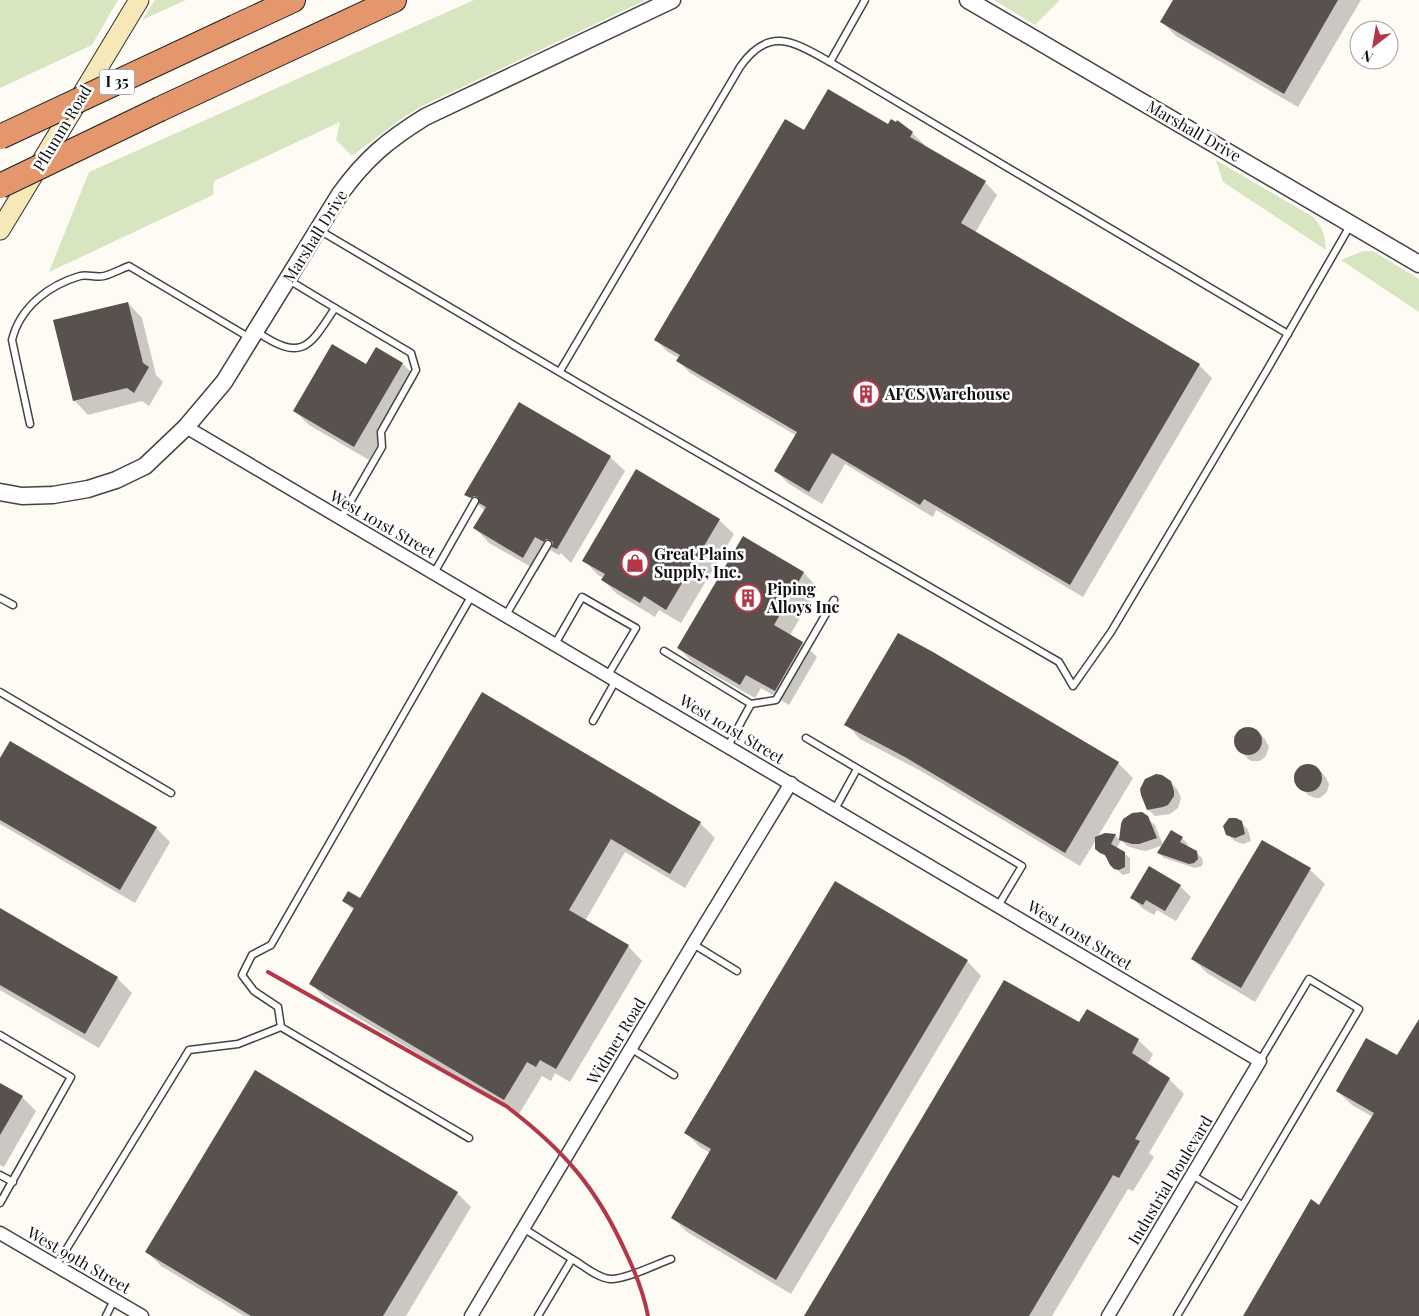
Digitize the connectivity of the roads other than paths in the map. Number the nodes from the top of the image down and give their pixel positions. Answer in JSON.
{"nodes":[{"id":1,"x":139,"y":0,"type":"edge"},
{"id":2,"x":292,"y":0,"type":"edge"},
{"id":3,"x":394,"y":0,"type":"edge"},
{"id":4,"x":672,"y":0,"type":"edge"},
{"id":5,"x":865,"y":0,"type":"edge"},
{"id":6,"x":968,"y":0,"type":"edge"},
{"id":7,"x":830,"y":62,"type":"junction"},
{"id":8,"x":0,"y":137,"type":"edge"},
{"id":9,"x":0,"y":186,"type":"edge"},
{"id":10,"x":1352,"y":223,"type":"junction"},
{"id":11,"x":318,"y":229,"type":"junction"},
{"id":12,"x":0,"y":230,"type":"edge"},
{"id":13,"x":1419,"y":264,"type":"edge"},
{"id":14,"x":287,"y":279,"type":"junction"},
{"id":15,"x":335,"y":308,"type":"junction"},
{"id":16,"x":1288,"y":334,"type":"junction"},
{"id":17,"x":253,"y":335,"type":"junction"},
{"id":18,"x":560,"y":371,"type":"junction"},
{"id":19,"x":30,"y":424,"type":"dead end"},
{"id":20,"x":186,"y":427,"type":"junction"},
{"id":21,"x":0,"y":492,"type":"edge"},
{"id":22,"x":475,"y":500,"type":"dead end"},
{"id":23,"x":342,"y":518,"type":"junction"},
{"id":24,"x":548,"y":544,"type":"dead end"},
{"id":25,"x":434,"y":573,"type":"junction"},
{"id":26,"x":472,"y":595,"type":"junction"},
{"id":27,"x":0,"y":598,"type":"edge"},
{"id":28,"x":834,"y":600,"type":"dead end"},
{"id":29,"x":13,"y":605,"type":"dead end"},
{"id":30,"x":506,"y":615,"type":"junction"},
{"id":31,"x":555,"y":644,"type":"junction"},
{"id":32,"x":664,"y":651,"type":"dead end"},
{"id":33,"x":612,"y":678,"type":"junction"},
{"id":34,"x":0,"y":692,"type":"edge"},
{"id":35,"x":752,"y":704,"type":"junction"},
{"id":36,"x":593,"y":721,"type":"dead end"},
{"id":37,"x":806,"y":738,"type":"dead end"},
{"id":38,"x":728,"y":746,"type":"junction"},
{"id":39,"x":857,"y":769,"type":"junction"},
{"id":40,"x":791,"y":783,"type":"junction"},
{"id":41,"x":171,"y":793,"type":"dead end"},
{"id":42,"x":835,"y":809,"type":"junction"},
{"id":43,"x":998,"y":906,"type":"junction"},
{"id":44,"x":693,"y":944,"type":"junction"},
{"id":45,"x":737,"y":971,"type":"dead end"},
{"id":46,"x":281,"y":1027,"type":"junction"},
{"id":47,"x":0,"y":1035,"type":"edge"},
{"id":48,"x":630,"y":1048,"type":"junction"},
{"id":49,"x":1260,"y":1061,"type":"junction"},
{"id":50,"x":674,"y":1075,"type":"dead end"},
{"id":51,"x":469,"y":1138,"type":"dead end"},
{"id":52,"x":0,"y":1175,"type":"edge"},
{"id":53,"x":1192,"y":1175,"type":"junction"},
{"id":54,"x":13,"y":1182,"type":"junction"},
{"id":55,"x":0,"y":1203,"type":"edge"},
{"id":56,"x":1242,"y":1205,"type":"junction"},
{"id":57,"x":523,"y":1228,"type":"junction"},
{"id":58,"x":0,"y":1233,"type":"edge"},
{"id":59,"x":572,"y":1259,"type":"junction"},
{"id":60,"x":671,"y":1259,"type":"dead end"},
{"id":61,"x":56,"y":1266,"type":"junction"},
{"id":62,"x":114,"y":1300,"type":"junction"},
{"id":63,"x":106,"y":1316,"type":"edge"},
{"id":64,"x":142,"y":1316,"type":"edge"},
{"id":65,"x":471,"y":1316,"type":"edge"},
{"id":66,"x":538,"y":1316,"type":"edge"},
{"id":67,"x":1108,"y":1316,"type":"edge"},
{"id":68,"x":1177,"y":1316,"type":"edge"}],
"edges":[{"from":1,"to":12,"type":"main road","name":"Pflumm Road"},
{"from":2,"to":8,"type":"highway","number":"I 35","bridge":true},
{"from":3,"to":9,"type":"highway","bridge":true},
{"from":4,"to":11,"type":"street","name":"Marshall Drive"},
{"from":5,"to":7,"type":"lane"},
{"from":6,"to":10,"type":"street","name":"Marshall Drive"},
{"from":7,"to":16,"type":"lane"},
{"from":7,"to":18,"type":"lane"},
{"from":10,"to":13,"type":"street","name":"Marshall Drive"},
{"from":10,"to":16,"type":"lane"},
{"from":11,"to":14,"type":"street","name":"Marshall Drive"},
{"from":11,"to":18,"type":"lane"},
{"from":14,"to":15,"type":"lane"},
{"from":14,"to":17,"type":"street","name":"Marshall Drive"},
{"from":15,"to":17,"type":"lane"},
{"from":15,"to":23,"type":"lane"},
{"from":16,"to":18,"type":"lane"},
{"from":17,"to":19,"type":"lane"},
{"from":17,"to":20,"type":"street","name":"Marshall Drive"},
{"from":20,"to":21,"type":"street","name":"Marshall Drive"},
{"from":20,"to":23,"type":"street","name":"West 101st Street"},
{"from":22,"to":25,"type":"lane"},
{"from":23,"to":25,"type":"street","name":"West 101st Street"},
{"from":24,"to":30,"type":"lane"},
{"from":25,"to":26,"type":"street","name":"West 101st Street"},
{"from":26,"to":30,"type":"street","name":"West 101st Street"},
{"from":26,"to":46,"type":"lane"},
{"from":27,"to":29,"type":"lane"},
{"from":28,"to":35,"type":"lane"},
{"from":30,"to":31,"type":"street","name":"West 101st Street"},
{"from":31,"to":33,"type":"street","name":"West 101st Street"},
{"from":31,"to":33,"type":"lane"},
{"from":32,"to":35,"type":"lane"},
{"from":33,"to":36,"type":"lane"},
{"from":33,"to":38,"type":"street","name":"West 101st Street"},
{"from":34,"to":41,"type":"lane"},
{"from":35,"to":38,"type":"lane"},
{"from":37,"to":39,"type":"lane"},
{"from":38,"to":40,"type":"street","name":"West 101st Street"},
{"from":39,"to":42,"type":"lane"},
{"from":39,"to":43,"type":"lane"},
{"from":40,"to":42,"type":"street","name":"West 101st Street"},
{"from":40,"to":44,"type":"street","name":"Widmer Road"},
{"from":42,"to":43,"type":"street","name":"West 101st Street"},
{"from":43,"to":49,"type":"street","name":"West 101st Street"},
{"from":44,"to":45,"type":"lane"},
{"from":44,"to":48,"type":"street","name":"Widmer Road"},
{"from":46,"to":51,"type":"lane"},
{"from":46,"to":61,"type":"lane"},
{"from":47,"to":54,"type":"lane"},
{"from":48,"to":50,"type":"lane"},
{"from":48,"to":57,"type":"street","name":"Widmer Road"},
{"from":49,"to":53,"type":"street","name":"Industrial Boulevard"},
{"from":49,"to":56,"type":"lane"},
{"from":52,"to":54,"type":"lane"},
{"from":53,"to":56,"type":"lane"},
{"from":53,"to":67,"type":"street","name":"Industrial Boulevard"},
{"from":54,"to":55,"type":"lane"},
{"from":56,"to":68,"type":"lane"},
{"from":57,"to":59,"type":"lane"},
{"from":57,"to":65,"type":"street","name":"Widmer Road"},
{"from":58,"to":61,"type":"street","name":"West 99th Street"},
{"from":59,"to":60,"type":"lane"},
{"from":59,"to":66,"type":"lane"},
{"from":61,"to":62,"type":"street","name":"West 99th Street"},
{"from":62,"to":63,"type":"lane"},
{"from":62,"to":64,"type":"street","name":"West 99th Street"}]}
